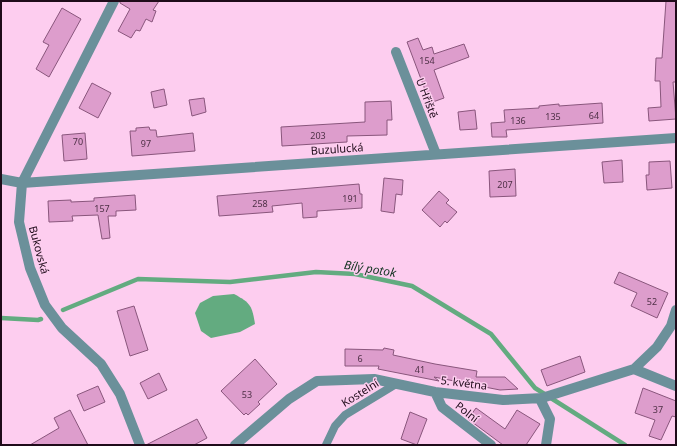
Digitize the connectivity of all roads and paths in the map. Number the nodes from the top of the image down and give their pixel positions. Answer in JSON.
{"nodes":[{"id":1,"x":114,"y":1,"type":"edge"},
{"id":2,"x":396,"y":52,"type":"dead end"},
{"id":3,"x":676,"y":138,"type":"edge"},
{"id":4,"x":436,"y":154,"type":"junction"},
{"id":5,"x":1,"y":179,"type":"edge"},
{"id":6,"x":22,"y":183,"type":"junction"},
{"id":7,"x":676,"y":310,"type":"edge"},
{"id":8,"x":634,"y":369,"type":"junction"},
{"id":9,"x":396,"y":384,"type":"junction"},
{"id":10,"x":676,"y":386,"type":"edge"},
{"id":11,"x":435,"y":392,"type":"junction"},
{"id":12,"x":541,"y":399,"type":"junction"},
{"id":13,"x":140,"y":445,"type":"edge"},
{"id":14,"x":235,"y":445,"type":"edge"},
{"id":15,"x":326,"y":445,"type":"edge"},
{"id":16,"x":491,"y":445,"type":"edge"},
{"id":17,"x":546,"y":445,"type":"edge"}],
"edges":[{"from":1,"to":6,"type":"street","name":"Bukovská"},
{"from":2,"to":4,"type":"street","name":"U Hřiště"},
{"from":3,"to":4,"type":"street","name":"Buzulucká"},
{"from":4,"to":6,"type":"street","name":"Buzulucká"},
{"from":5,"to":6,"type":"street","name":"Buzulucká"},
{"from":6,"to":13,"type":"street","name":"Bukovská"},
{"from":7,"to":8,"type":"street","name":"5. května"},
{"from":8,"to":10,"type":"street"},
{"from":8,"to":12,"type":"street","name":"5. května"},
{"from":9,"to":11,"type":"street","name":"5. května"},
{"from":9,"to":14,"type":"street","name":"5. května"},
{"from":9,"to":15,"type":"lane","name":"Kostelní"},
{"from":11,"to":12,"type":"street","name":"5. května"},
{"from":11,"to":16,"type":"street","name":"Polní"},
{"from":12,"to":17,"type":"street"}]}
